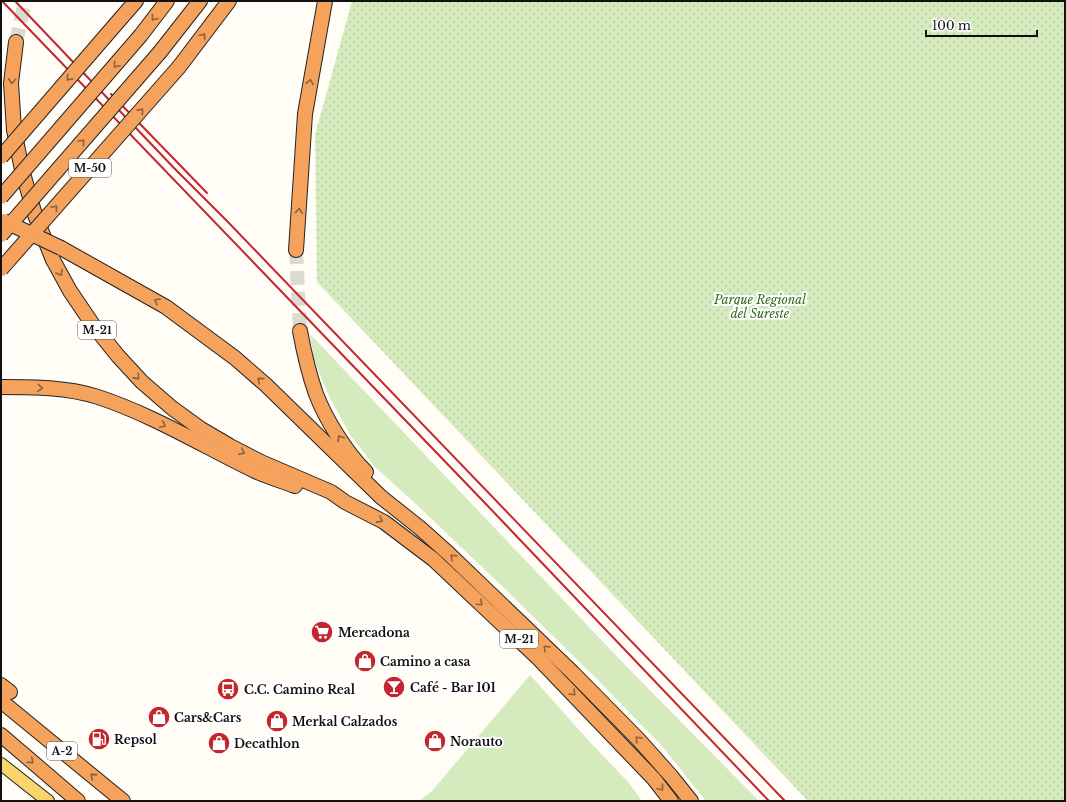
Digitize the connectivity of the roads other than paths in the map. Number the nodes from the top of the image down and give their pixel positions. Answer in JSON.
{"nodes":[{"id":1,"x":135,"y":1,"type":"edge"},
{"id":2,"x":167,"y":1,"type":"edge"},
{"id":3,"x":200,"y":1,"type":"edge"},
{"id":4,"x":229,"y":1,"type":"edge"},
{"id":5,"x":325,"y":1,"type":"edge"},
{"id":6,"x":16,"y":42,"type":"tunnel mouth"},
{"id":7,"x":1,"y":157,"type":"edge"},
{"id":8,"x":1,"y":197,"type":"edge"},
{"id":9,"x":2,"y":220,"type":"edge"},
{"id":10,"x":1,"y":235,"type":"edge"},
{"id":11,"x":296,"y":250,"type":"tunnel mouth"},
{"id":12,"x":1,"y":269,"type":"edge"},
{"id":13,"x":300,"y":331,"type":"tunnel mouth"},
{"id":14,"x":1,"y":387,"type":"edge"},
{"id":15,"x":345,"y":502,"type":"junction"},
{"id":16,"x":420,"y":528,"type":"junction"},
{"id":17,"x":4,"y":692,"type":"edge"},
{"id":18,"x":1,"y":735,"type":"edge"},
{"id":19,"x":1,"y":764,"type":"edge"},
{"id":20,"x":48,"y":801,"type":"edge"},
{"id":21,"x":78,"y":801,"type":"edge"},
{"id":22,"x":122,"y":801,"type":"edge"},
{"id":23,"x":671,"y":801,"type":"edge"},
{"id":24,"x":691,"y":801,"type":"edge"}],
"edges":[{"from":1,"to":7,"type":"highway","one_way":true,"bridge":true},
{"from":2,"to":8,"type":"highway","one_way":true,"bridge":true},
{"from":10,"to":3,"type":"highway","number":"M-50","one_way":true,"bridge":true},
{"from":12,"to":4,"type":"highway","number":"M-50","one_way":true,"bridge":true},
{"from":11,"to":5,"type":"highway","one_way":true},
{"from":6,"to":15,"type":"highway","number":"M-21","one_way":true},
{"from":16,"to":9,"type":"highway","number":"M-21","one_way":true,"bridge":true},
{"from":16,"to":13,"type":"highway","number":"M-21","one_way":true},
{"from":14,"to":15,"type":"highway","one_way":true},
{"from":15,"to":23,"type":"highway","number":"M-21","one_way":true},
{"from":24,"to":16,"type":"highway","number":"M-21","one_way":true},
{"from":22,"to":17,"type":"highway","number":"A-2","one_way":true},
{"from":18,"to":21,"type":"highway","number":"A-2","one_way":true},
{"from":19,"to":20,"type":"main road"}]}
